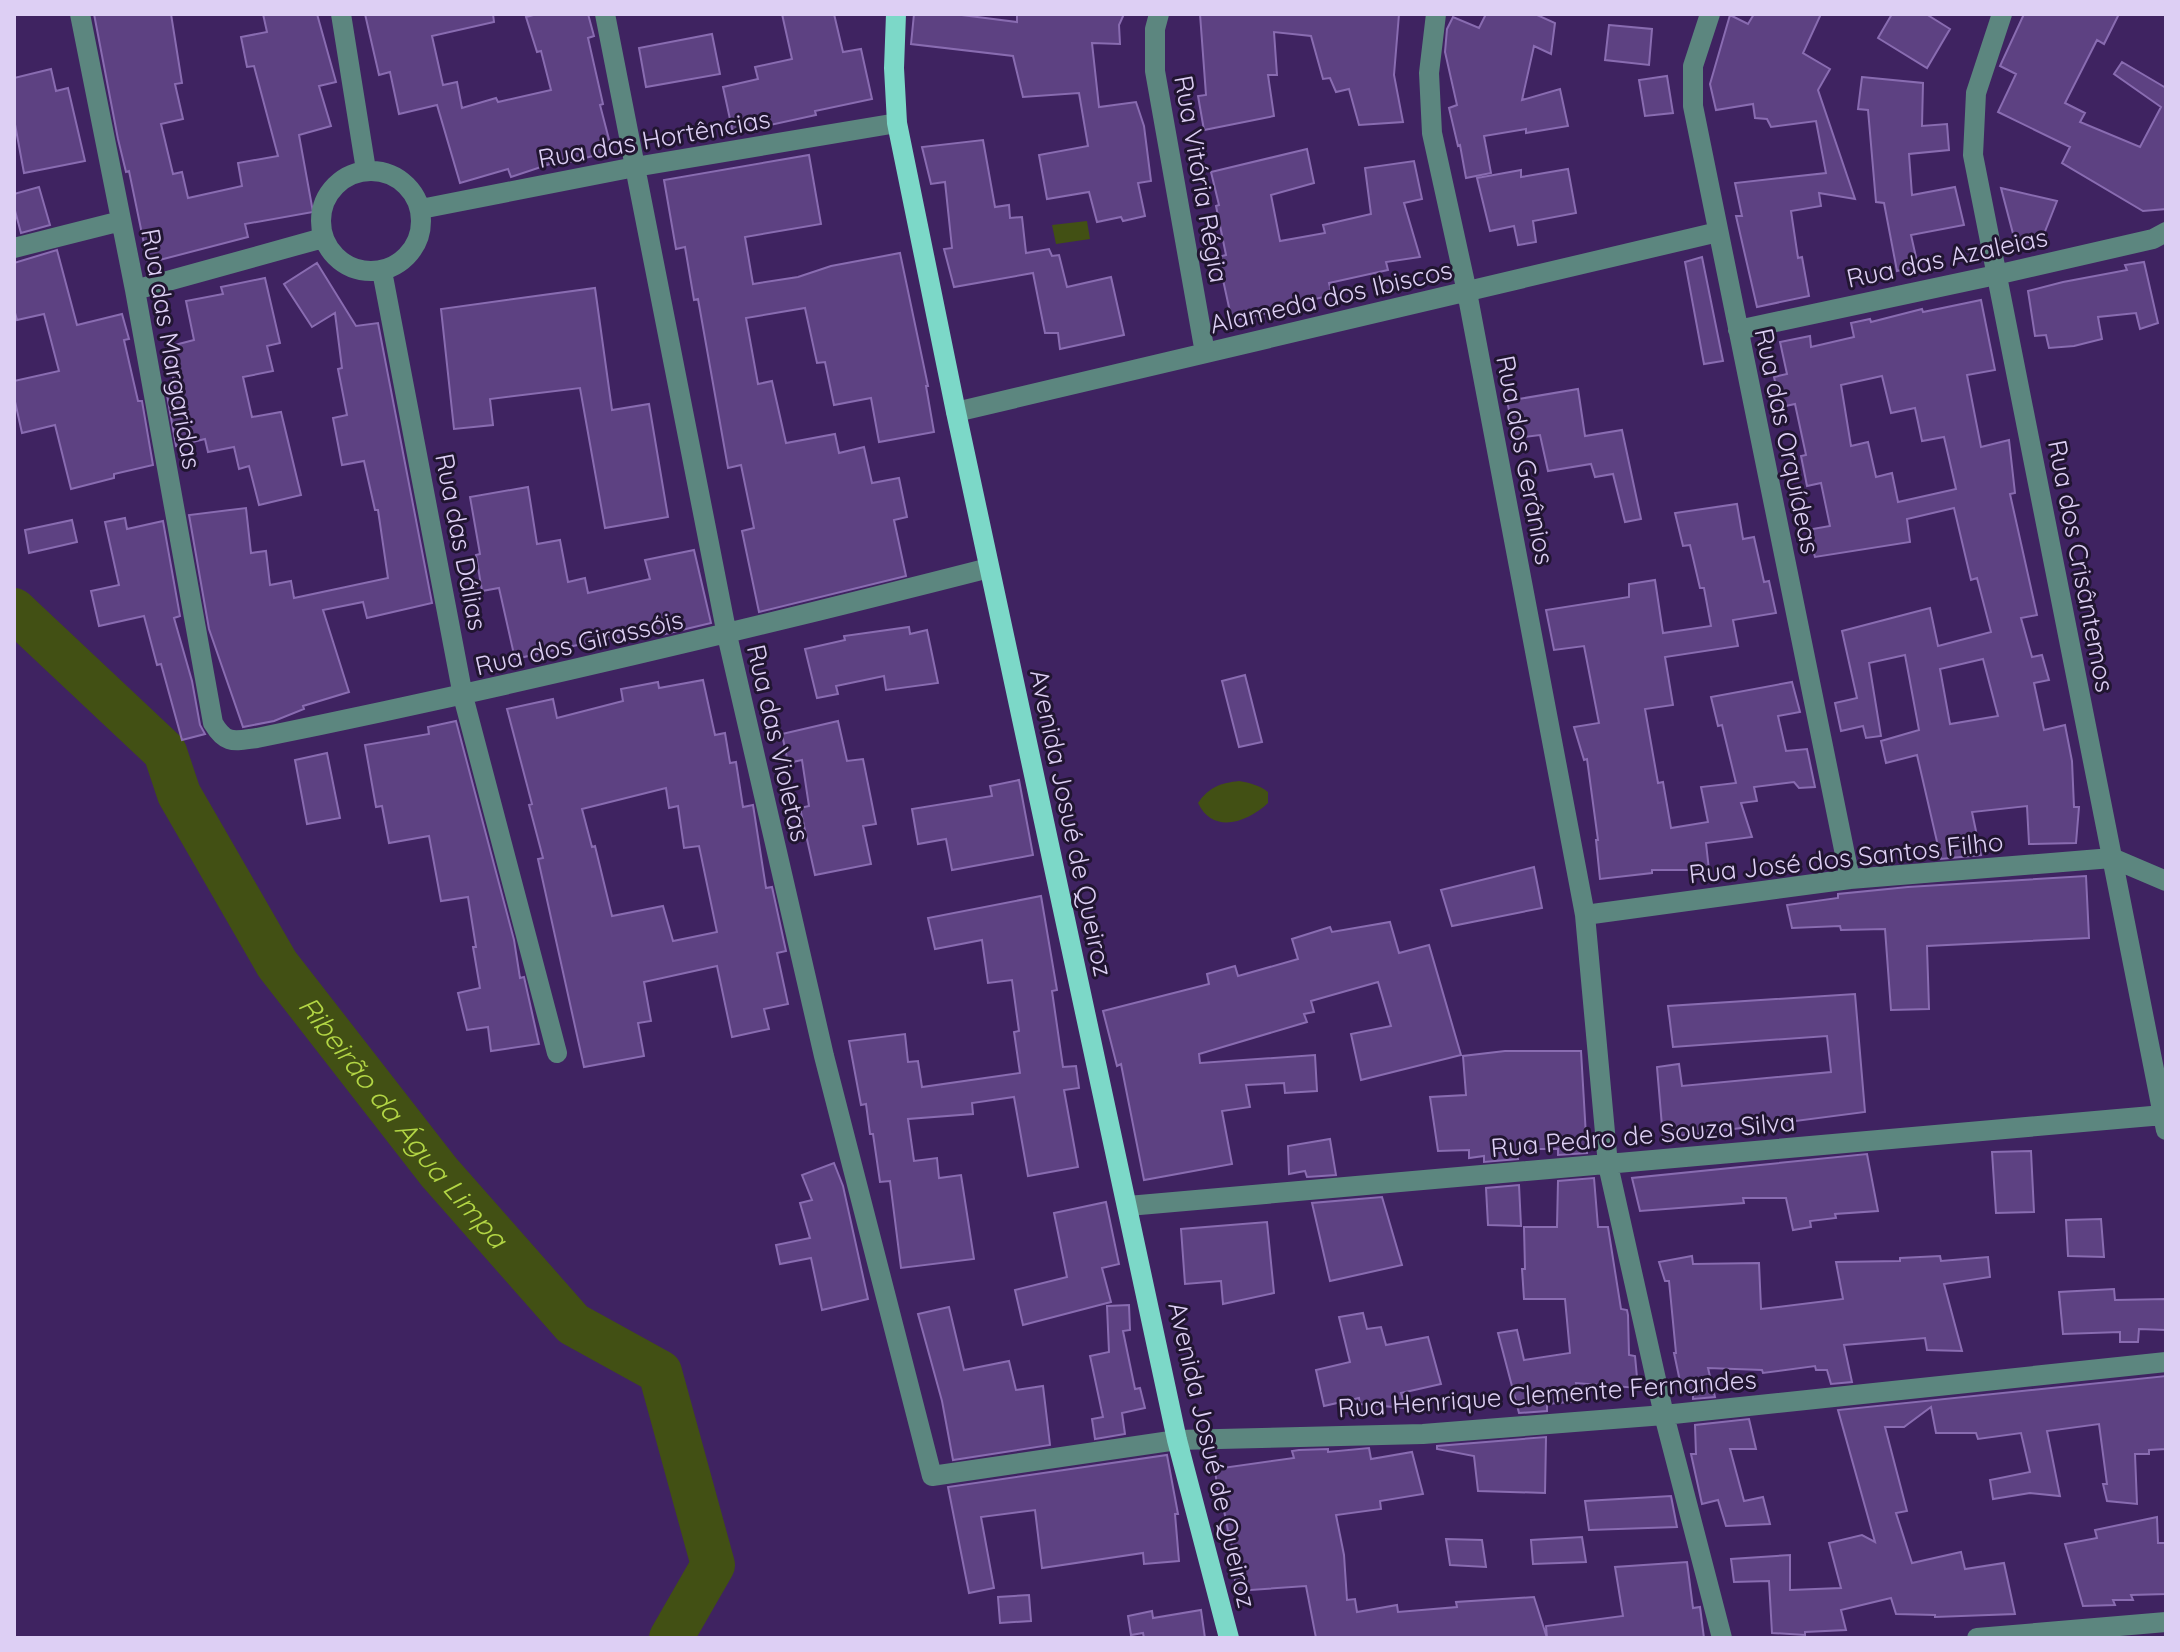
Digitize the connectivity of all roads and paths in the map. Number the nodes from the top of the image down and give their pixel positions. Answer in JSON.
{"nodes":[{"id":1,"x":80,"y":14,"type":"edge"},
{"id":2,"x":341,"y":14,"type":"edge"},
{"id":3,"x":605,"y":14,"type":"edge"},
{"id":4,"x":896,"y":14,"type":"edge"},
{"id":5,"x":1159,"y":14,"type":"edge"},
{"id":6,"x":1436,"y":14,"type":"edge"},
{"id":7,"x":1710,"y":14,"type":"edge"},
{"id":8,"x":2002,"y":14,"type":"edge"},
{"id":9,"x":897,"y":123,"type":"junction"},
{"id":10,"x":635,"y":167,"type":"junction"},
{"id":11,"x":366,"y":170,"type":"junction"},
{"id":12,"x":421,"y":209,"type":"junction"},
{"id":13,"x":121,"y":221,"type":"junction"},
{"id":14,"x":1718,"y":232,"type":"junction"},
{"id":15,"x":2166,"y":232,"type":"edge"},
{"id":16,"x":323,"y":238,"type":"junction"},
{"id":17,"x":14,"y":248,"type":"edge"},
{"id":18,"x":382,"y":271,"type":"junction"},
{"id":19,"x":1996,"y":275,"type":"junction"},
{"id":20,"x":135,"y":290,"type":"junction"},
{"id":21,"x":1467,"y":292,"type":"junction"},
{"id":22,"x":1738,"y":330,"type":"junction"},
{"id":23,"x":1205,"y":353,"type":"junction"},
{"id":24,"x":956,"y":412,"type":"junction"},
{"id":25,"x":989,"y":568,"type":"junction"},
{"id":26,"x":727,"y":635,"type":"junction"},
{"id":27,"x":208,"y":694,"type":"joint"},
{"id":28,"x":463,"y":696,"type":"junction"},
{"id":29,"x":2112,"y":858,"type":"junction"},
{"id":30,"x":1850,"y":879,"type":"junction"},
{"id":31,"x":2166,"y":881,"type":"edge"},
{"id":32,"x":1585,"y":915,"type":"junction"},
{"id":33,"x":557,"y":1053,"type":"dead end"},
{"id":34,"x":2164,"y":1122,"type":"edge"},
{"id":35,"x":1608,"y":1165,"type":"junction"},
{"id":36,"x":1128,"y":1206,"type":"junction"},
{"id":37,"x":2166,"y":1362,"type":"edge"},
{"id":38,"x":1664,"y":1415,"type":"junction"},
{"id":39,"x":1177,"y":1440,"type":"junction"},
{"id":40,"x":932,"y":1476,"type":"joint"},
{"id":41,"x":2166,"y":1622,"type":"edge"},
{"id":42,"x":1229,"y":1638,"type":"edge"},
{"id":43,"x":1722,"y":1638,"type":"edge"},
{"id":44,"x":1977,"y":1638,"type":"edge"}],
"edges":[{"from":1,"to":13,"type":"street","name":"Rua das Margaridas"},
{"from":2,"to":11,"type":"street"},
{"from":3,"to":10,"type":"street","name":"Rua das Violetas"},
{"from":4,"to":9,"type":"main road","name":"Avenida Josué de Queiroz"},
{"from":5,"to":23,"type":"street","name":"Rua Vitória Régia"},
{"from":6,"to":21,"type":"street","name":"Rua dos Gerânios"},
{"from":7,"to":14,"type":"street","name":"Rua das Orquídeas"},
{"from":8,"to":19,"type":"street","name":"Rua dos Crisântemos"},
{"from":9,"to":10,"type":"street","name":"Rua das Hortências"},
{"from":9,"to":24,"type":"main road","name":"Avenida Josué de Queiroz"},
{"from":10,"to":12,"type":"street","name":"Rua das Hortências"},
{"from":10,"to":26,"type":"street","name":"Rua das Violetas"},
{"from":11,"to":12,"type":"street"},
{"from":11,"to":16,"type":"street"},
{"from":12,"to":18,"type":"street"},
{"from":13,"to":17,"type":"street"},
{"from":13,"to":20,"type":"street","name":"Rua das Margaridas"},
{"from":14,"to":21,"type":"street","name":"Alameda dos Ibiscos"},
{"from":14,"to":22,"type":"street","name":"Rua das Orquídeas"},
{"from":15,"to":19,"type":"street","name":"Rua das Azaleias"},
{"from":16,"to":18,"type":"street"},
{"from":16,"to":20,"type":"street"},
{"from":18,"to":28,"type":"street","name":"Rua das Dálias"},
{"from":19,"to":22,"type":"street","name":"Rua das Azaleias"},
{"from":19,"to":29,"type":"street","name":"Rua dos Crisântemos"},
{"from":20,"to":27,"type":"street","name":"Rua das Margaridas"},
{"from":21,"to":23,"type":"street","name":"Alameda dos Ibiscos"},
{"from":21,"to":32,"type":"street","name":"Rua dos Gerânios"},
{"from":22,"to":30,"type":"street","name":"Rua das Orquídeas"},
{"from":23,"to":24,"type":"street","name":"Alameda dos Ibiscos"},
{"from":24,"to":25,"type":"main road","name":"Avenida Josué de Queiroz"},
{"from":25,"to":26,"type":"street","name":"Rua dos Girassóis"},
{"from":25,"to":36,"type":"main road","name":"Avenida Josué de Queiroz"},
{"from":26,"to":28,"type":"street","name":"Rua dos Girassóis"},
{"from":26,"to":40,"type":"street","name":"Rua das Violetas"},
{"from":27,"to":28,"type":"street","name":"Rua dos Girassóis"},
{"from":28,"to":33,"type":"street","name":"Rua das Dálias"},
{"from":29,"to":30,"type":"street","name":"Rua José dos Santos Filho"},
{"from":29,"to":31,"type":"street"},
{"from":29,"to":34,"type":"street","name":"Rua dos Crisântemos"},
{"from":30,"to":32,"type":"street","name":"Rua José dos Santos Filho"},
{"from":32,"to":35,"type":"street","name":"Rua dos Gerânios"},
{"from":34,"to":35,"type":"street","name":"Rua Pedro de Souza Silva"},
{"from":35,"to":36,"type":"street","name":"Rua Pedro de Souza Silva"},
{"from":35,"to":38,"type":"street","name":"Rua dos Gerânios"},
{"from":36,"to":39,"type":"main road","name":"Avenida Josué de Queiroz"},
{"from":37,"to":38,"type":"street","name":"Rua Henrique Clemente Fernandes"},
{"from":38,"to":39,"type":"street","name":"Rua Henrique Clemente Fernandes"},
{"from":38,"to":43,"type":"street","name":"Rua dos Gerânios"},
{"from":39,"to":40,"type":"street","name":"Rua Henrique Clemente Fernandes"},
{"from":39,"to":42,"type":"main road","name":"Avenida Josué de Queiroz"},
{"from":41,"to":44,"type":"street"}]}
